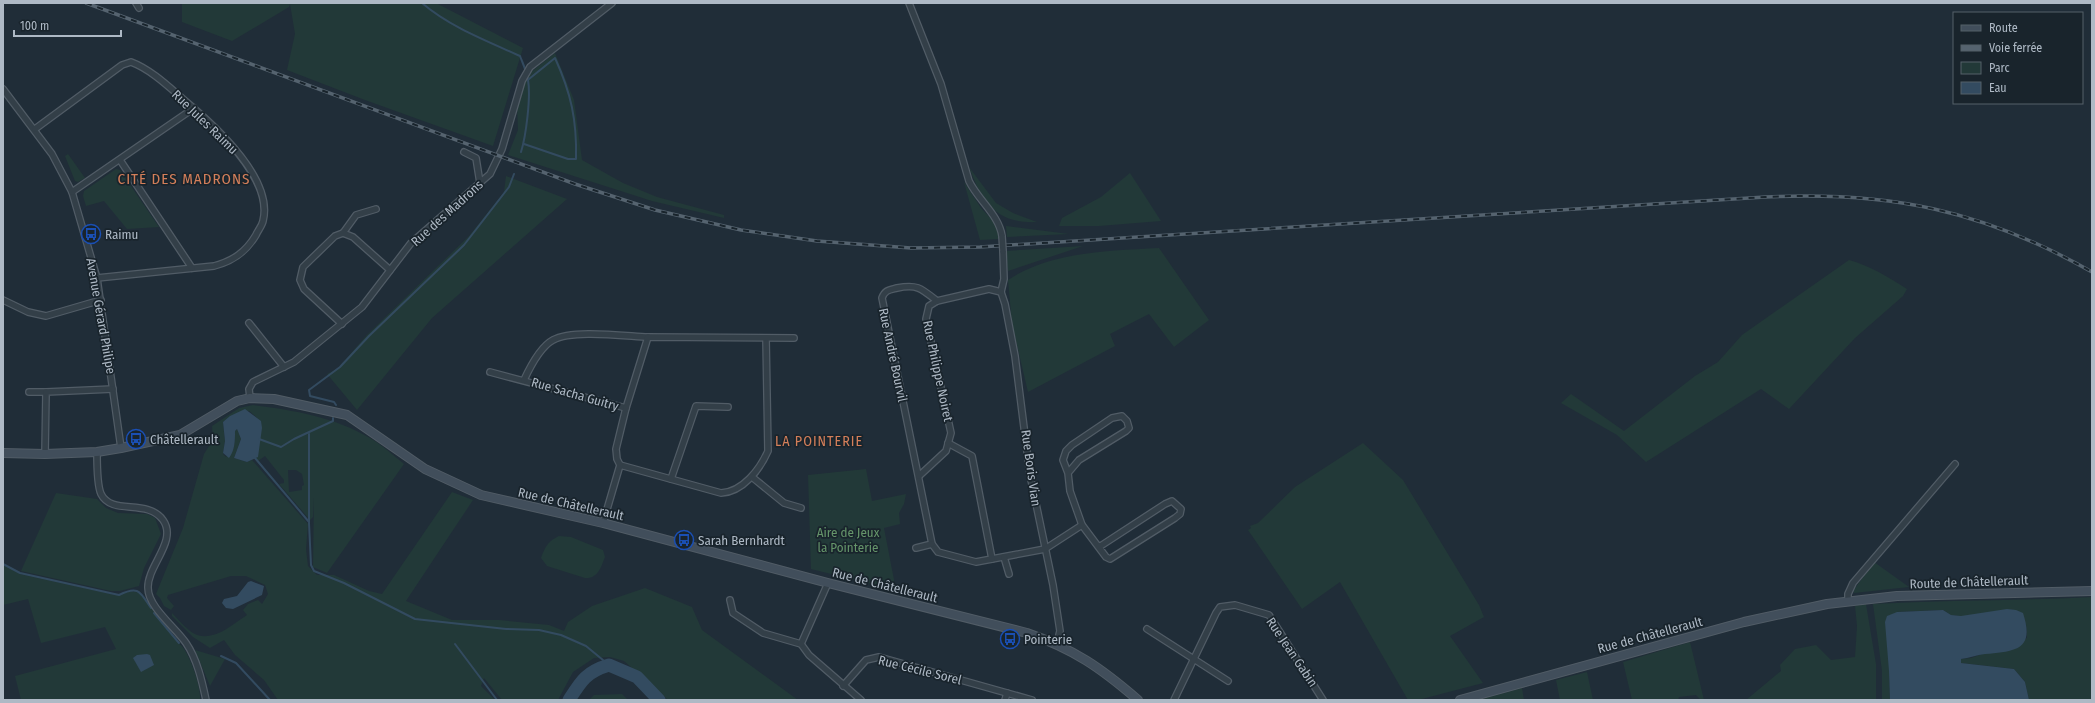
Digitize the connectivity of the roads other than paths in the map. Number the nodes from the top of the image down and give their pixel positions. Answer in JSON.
{"nodes":[{"id":1,"x":136,"y":3,"type":"edge"},
{"id":2,"x":612,"y":3,"type":"edge"},
{"id":3,"x":909,"y":3,"type":"edge"},
{"id":4,"x":139,"y":8,"type":"dead end"},
{"id":5,"x":3,"y":89,"type":"edge"},
{"id":6,"x":194,"y":108,"type":"junction"},
{"id":7,"x":35,"y":129,"type":"junction"},
{"id":8,"x":464,"y":152,"type":"dead end"},
{"id":9,"x":120,"y":160,"type":"junction"},
{"id":10,"x":480,"y":183,"type":"junction"},
{"id":11,"x":72,"y":192,"type":"junction"},
{"id":12,"x":376,"y":209,"type":"dead end"},
{"id":13,"x":344,"y":233,"type":"junction"},
{"id":14,"x":192,"y":268,"type":"junction"},
{"id":15,"x":390,"y":270,"type":"junction"},
{"id":16,"x":97,"y":278,"type":"junction"},
{"id":17,"x":1001,"y":292,"type":"junction"},
{"id":18,"x":3,"y":300,"type":"edge"},
{"id":19,"x":101,"y":300,"type":"junction"},
{"id":20,"x":937,"y":301,"type":"junction"},
{"id":21,"x":249,"y":323,"type":"dead end"},
{"id":22,"x":342,"y":324,"type":"junction"},
{"id":23,"x":648,"y":337,"type":"junction"},
{"id":24,"x":766,"y":338,"type":"junction"},
{"id":25,"x":794,"y":338,"type":"dead end"},
{"id":26,"x":284,"y":367,"type":"junction"},
{"id":27,"x":490,"y":372,"type":"dead end"},
{"id":28,"x":524,"y":380,"type":"junction"},
{"id":29,"x":113,"y":389,"type":"junction"},
{"id":30,"x":29,"y":392,"type":"dead end"},
{"id":31,"x":46,"y":392,"type":"junction"},
{"id":32,"x":250,"y":398,"type":"junction"},
{"id":33,"x":728,"y":407,"type":"dead end"},
{"id":34,"x":626,"y":408,"type":"junction"},
{"id":35,"x":948,"y":443,"type":"junction"},
{"id":36,"x":121,"y":448,"type":"junction"},
{"id":37,"x":96,"y":452,"type":"junction"},
{"id":38,"x":3,"y":453,"type":"edge"},
{"id":39,"x":46,"y":454,"type":"junction"},
{"id":40,"x":1955,"y":464,"type":"dead end"},
{"id":41,"x":620,"y":465,"type":"junction"},
{"id":42,"x":1068,"y":473,"type":"junction"},
{"id":43,"x":919,"y":476,"type":"junction"},
{"id":44,"x":752,"y":477,"type":"junction"},
{"id":45,"x":671,"y":479,"type":"junction"},
{"id":46,"x":801,"y":508,"type":"dead end"},
{"id":47,"x":603,"y":523,"type":"junction"},
{"id":48,"x":1082,"y":525,"type":"junction"},
{"id":49,"x":932,"y":544,"type":"junction"},
{"id":50,"x":1098,"y":547,"type":"junction"},
{"id":51,"x":916,"y":548,"type":"dead end"},
{"id":52,"x":1046,"y":549,"type":"junction"},
{"id":53,"x":1004,"y":557,"type":"junction"},
{"id":54,"x":992,"y":559,"type":"junction"},
{"id":55,"x":1009,"y":574,"type":"dead end"},
{"id":56,"x":828,"y":583,"type":"junction"},
{"id":57,"x":2092,"y":591,"type":"edge"},
{"id":58,"x":730,"y":600,"type":"dead end"},
{"id":59,"x":1848,"y":601,"type":"junction"},
{"id":60,"x":1147,"y":629,"type":"dead end"},
{"id":61,"x":801,"y":644,"type":"junction"},
{"id":62,"x":1057,"y":644,"type":"junction"},
{"id":63,"x":1194,"y":660,"type":"junction"},
{"id":64,"x":1228,"y":681,"type":"dead end"},
{"id":65,"x":843,"y":686,"type":"junction"},
{"id":66,"x":1007,"y":693,"type":"junction"},
{"id":67,"x":206,"y":700,"type":"edge"},
{"id":68,"x":861,"y":700,"type":"edge"},
{"id":69,"x":1005,"y":700,"type":"edge"},
{"id":70,"x":1032,"y":700,"type":"edge"},
{"id":71,"x":1138,"y":700,"type":"edge"},
{"id":72,"x":1174,"y":700,"type":"edge"},
{"id":73,"x":1323,"y":700,"type":"edge"},
{"id":74,"x":1460,"y":700,"type":"edge"}],
"edges":[{"from":1,"to":4,"type":"street"},
{"from":2,"to":10,"type":"street","name":"Rue des Madrons"},
{"from":3,"to":17,"type":"street","bridge":true},
{"from":5,"to":7,"type":"street","name":"Avenue Gérard Philipe"},
{"from":6,"to":7,"type":"street","name":"Rue Jules Raimu"},
{"from":6,"to":9,"type":"street"},
{"from":6,"to":14,"type":"street","name":"Rue Jules Raimu"},
{"from":7,"to":11,"type":"street","name":"Avenue Gérard Philipe"},
{"from":8,"to":10,"type":"street"},
{"from":9,"to":11,"type":"street"},
{"from":9,"to":14,"type":"street"},
{"from":10,"to":15,"type":"street","name":"Rue des Madrons"},
{"from":11,"to":16,"type":"street","name":"Avenue Gérard Philipe"},
{"from":12,"to":13,"type":"street"},
{"from":13,"to":15,"type":"street"},
{"from":13,"to":22,"type":"street"},
{"from":14,"to":16,"type":"street","name":"Rue Jules Raimu"},
{"from":15,"to":22,"type":"street","name":"Rue des Madrons"},
{"from":16,"to":19,"type":"street","name":"Avenue Gérard Philipe"},
{"from":17,"to":20,"type":"street","name":"Rue Philippe Noiret"},
{"from":17,"to":52,"type":"street","name":"Rue Boris Vian"},
{"from":18,"to":19,"type":"street"},
{"from":19,"to":29,"type":"street","name":"Avenue Gérard Philipe"},
{"from":20,"to":35,"type":"street","name":"Rue Philippe Noiret"},
{"from":20,"to":43,"type":"street","name":"Rue André Bourvil"},
{"from":21,"to":26,"type":"street"},
{"from":22,"to":26,"type":"street","name":"Rue des Madrons"},
{"from":23,"to":24,"type":"street","name":"Rue Sacha Guitry"},
{"from":23,"to":28,"type":"street","name":"Rue Sacha Guitry"},
{"from":23,"to":34,"type":"street"},
{"from":24,"to":25,"type":"street","name":"Rue Sacha Guitry"},
{"from":24,"to":44,"type":"street"},
{"from":26,"to":32,"type":"street","name":"Rue des Madrons"},
{"from":27,"to":28,"type":"street","name":"Rue Sacha Guitry"},
{"from":28,"to":34,"type":"street","name":"Rue Sacha Guitry"},
{"from":29,"to":31,"type":"street"},
{"from":29,"to":36,"type":"street","name":"Avenue Gérard Philipe"},
{"from":30,"to":31,"type":"street"},
{"from":31,"to":39,"type":"street"},
{"from":32,"to":36,"type":"main road","name":"Rue de Châtellerault"},
{"from":32,"to":47,"type":"main road","name":"Rue de Châtellerault"},
{"from":33,"to":45,"type":"street"},
{"from":34,"to":41,"type":"street"},
{"from":35,"to":43,"type":"street"},
{"from":35,"to":54,"type":"street"},
{"from":36,"to":37,"type":"main road","name":"Rue de Châtellerault"},
{"from":37,"to":39,"type":"main road","name":"Rue de Châtellerault"},
{"from":37,"to":67,"type":"street"},
{"from":38,"to":39,"type":"main road","name":"Rue de Châtellerault"},
{"from":40,"to":59,"type":"street"},
{"from":41,"to":45,"type":"street"},
{"from":41,"to":47,"type":"street"},
{"from":42,"to":42,"type":"street"},
{"from":42,"to":48,"type":"street"},
{"from":43,"to":49,"type":"street","name":"Rue André Bourvil"},
{"from":44,"to":45,"type":"street"},
{"from":44,"to":46,"type":"street"},
{"from":47,"to":56,"type":"main road","name":"Rue de Châtellerault"},
{"from":48,"to":50,"type":"street"},
{"from":48,"to":52,"type":"street"},
{"from":49,"to":51,"type":"street"},
{"from":49,"to":54,"type":"street"},
{"from":50,"to":50,"type":"street"},
{"from":52,"to":53,"type":"street"},
{"from":52,"to":62,"type":"street","name":"Rue Boris Vian"},
{"from":53,"to":54,"type":"street"},
{"from":53,"to":55,"type":"street"},
{"from":56,"to":61,"type":"street"},
{"from":56,"to":62,"type":"main road","name":"Rue de Châtellerault"},
{"from":57,"to":59,"type":"main road","name":"Route de Châtellerault"},
{"from":58,"to":61,"type":"street"},
{"from":59,"to":74,"type":"main road","name":"Rue de Châtellerault"},
{"from":60,"to":63,"type":"street"},
{"from":61,"to":65,"type":"street"},
{"from":62,"to":71,"type":"main road","name":"Rue de Châtellerault"},
{"from":63,"to":64,"type":"street"},
{"from":63,"to":72,"type":"street","name":"Rue Jean Gabin"},
{"from":63,"to":73,"type":"street","name":"Rue Jean Gabin"},
{"from":65,"to":66,"type":"street","name":"Rue Cécile Sorel"},
{"from":65,"to":68,"type":"street"},
{"from":66,"to":69,"type":"street"},
{"from":66,"to":70,"type":"street","name":"Rue Cécile Sorel"}]}
